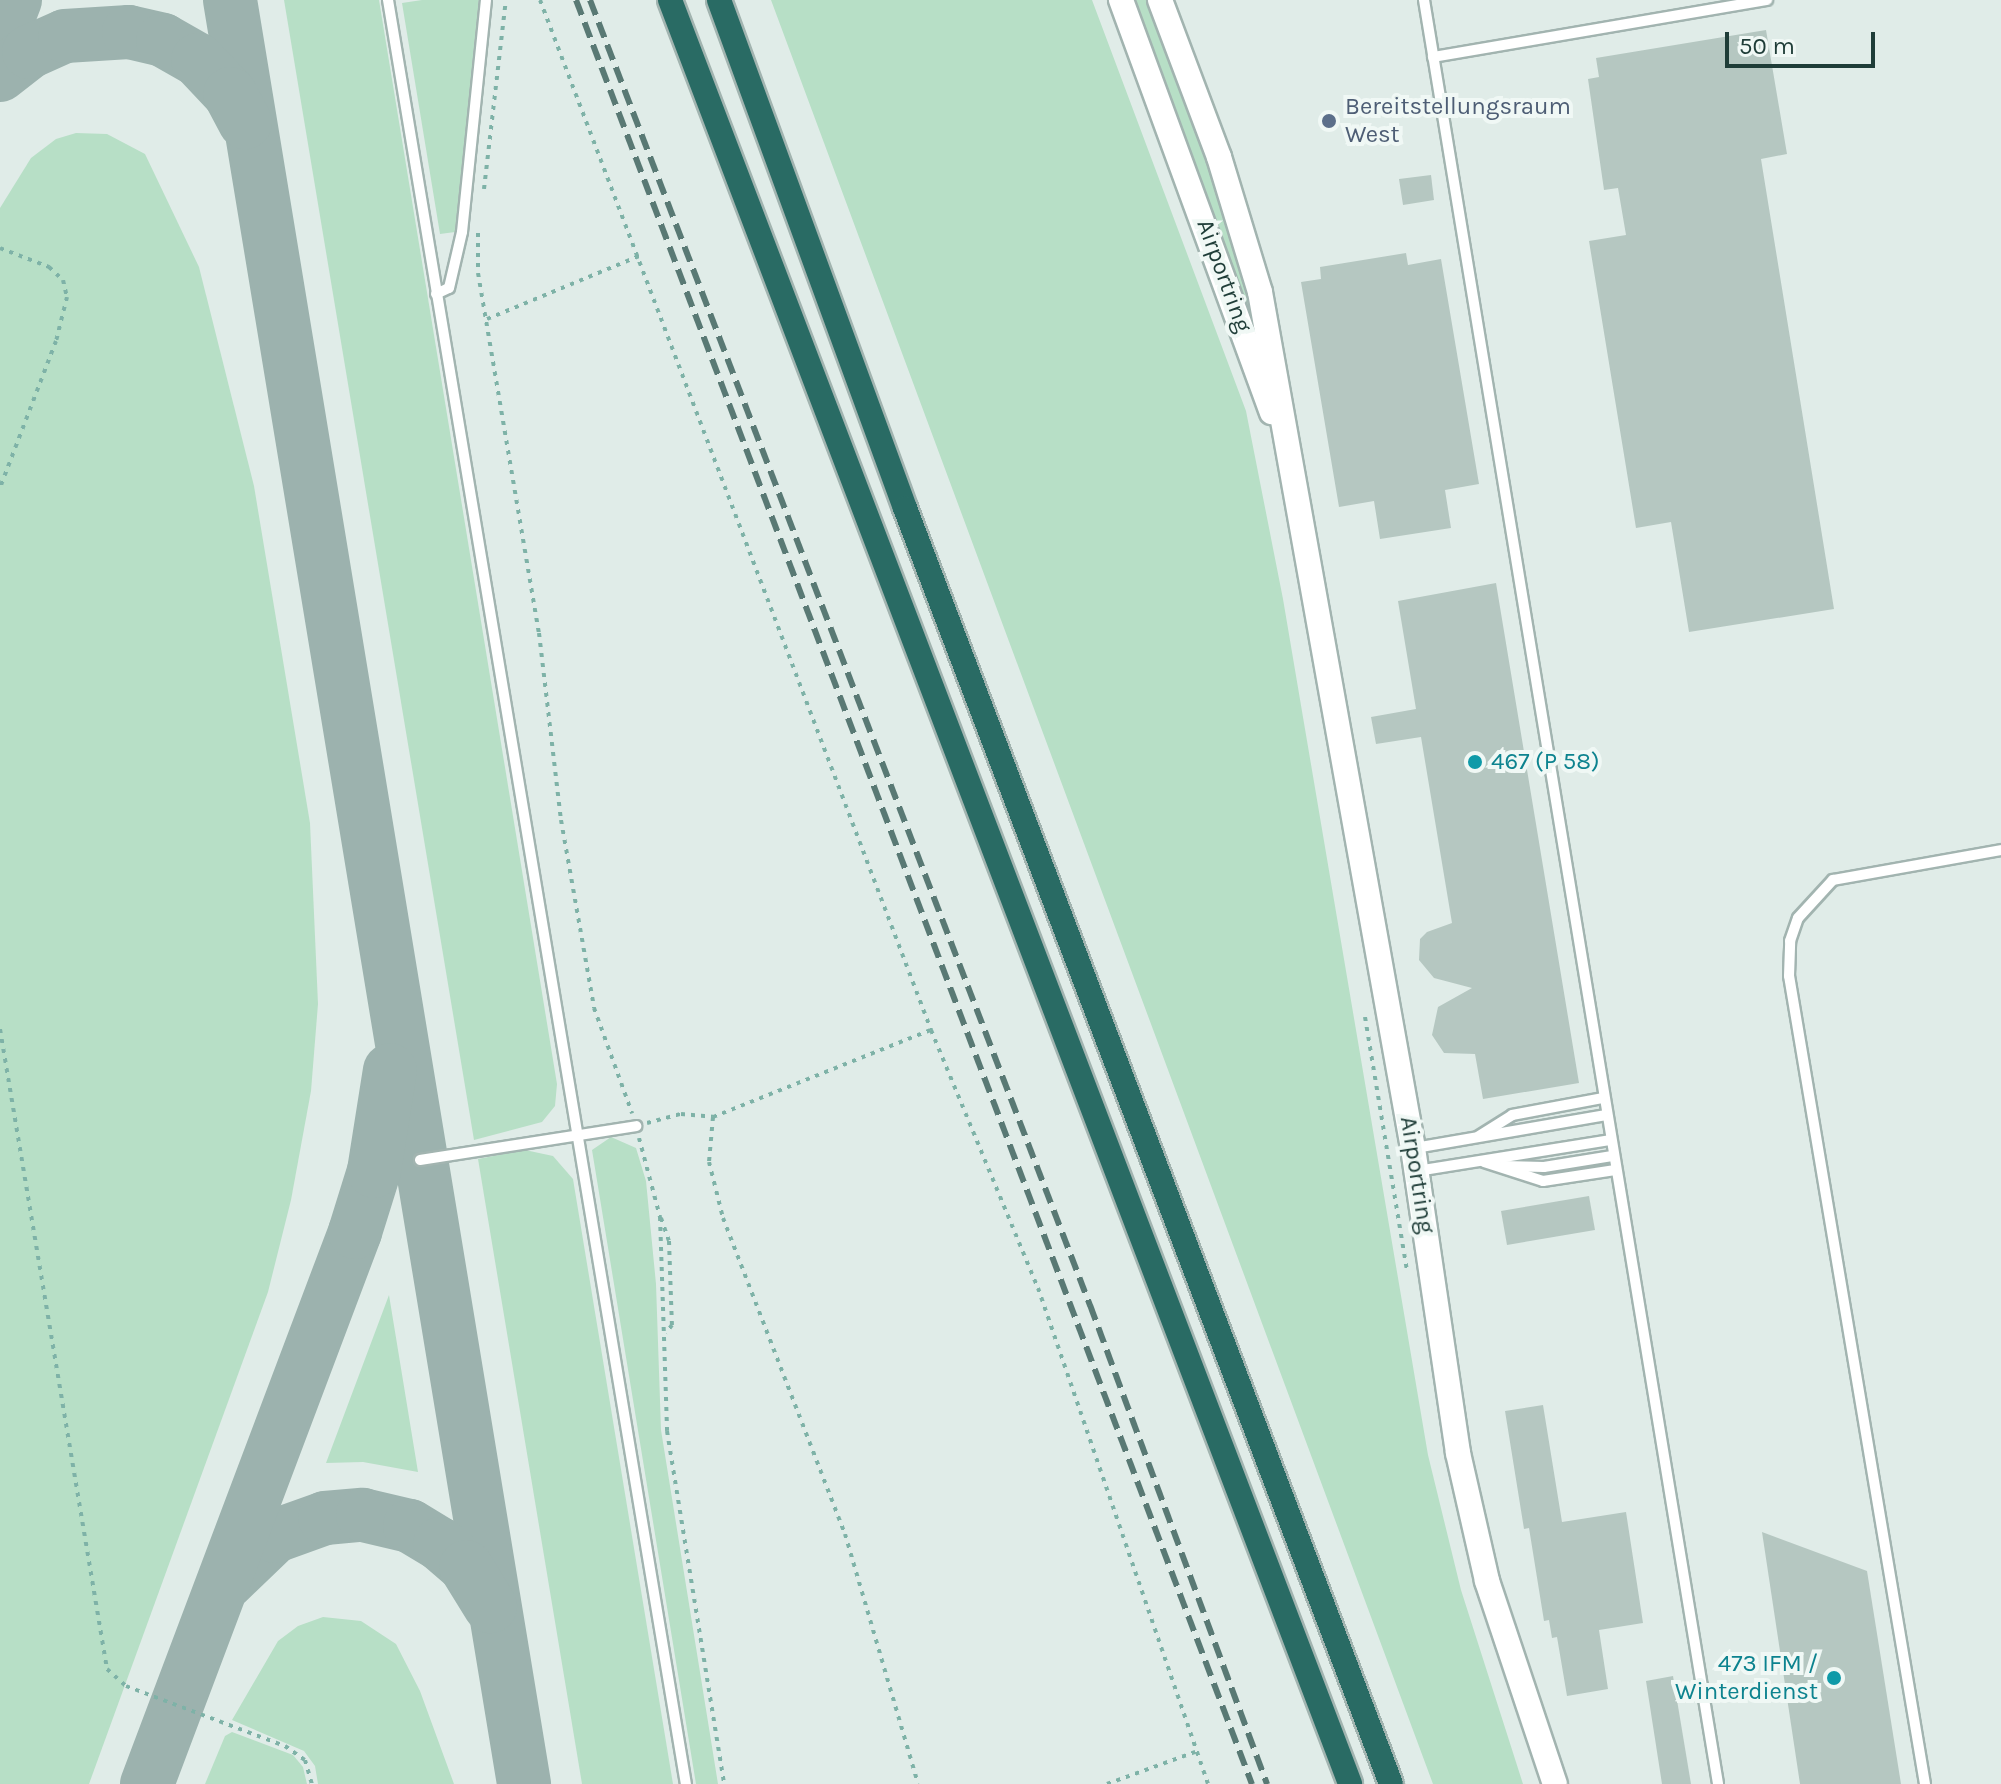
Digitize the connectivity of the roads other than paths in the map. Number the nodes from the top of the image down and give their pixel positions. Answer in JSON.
{"nodes":[{"id":1,"x":388,"y":0,"type":"edge"},
{"id":2,"x":486,"y":0,"type":"edge"},
{"id":3,"x":670,"y":0,"type":"edge"},
{"id":4,"x":719,"y":0,"type":"edge"},
{"id":5,"x":1121,"y":0,"type":"edge"},
{"id":6,"x":1160,"y":0,"type":"edge"},
{"id":7,"x":1424,"y":0,"type":"edge"},
{"id":8,"x":1767,"y":0,"type":"edge"},
{"id":9,"x":1433,"y":57,"type":"junction"},
{"id":10,"x":436,"y":294,"type":"junction"},
{"id":11,"x":1308,"y":558,"type":"junction"},
{"id":12,"x":2001,"y":850,"type":"edge"},
{"id":13,"x":1603,"y":1098,"type":"junction"},
{"id":14,"x":1606,"y":1115,"type":"junction"},
{"id":15,"x":636,"y":1126,"type":"road end"},
{"id":16,"x":579,"y":1131,"type":"junction"},
{"id":17,"x":1478,"y":1138,"type":"junction"},
{"id":18,"x":1610,"y":1140,"type":"junction"},
{"id":19,"x":1612,"y":1156,"type":"junction"},
{"id":20,"x":420,"y":1160,"type":"dead end"},
{"id":21,"x":1415,"y":1160,"type":"junction"},
{"id":22,"x":1482,"y":1161,"type":"junction"},
{"id":23,"x":1615,"y":1170,"type":"junction"},
{"id":24,"x":686,"y":1784,"type":"edge"},
{"id":25,"x":1350,"y":1784,"type":"edge"},
{"id":26,"x":1391,"y":1784,"type":"edge"},
{"id":27,"x":1555,"y":1784,"type":"edge"},
{"id":28,"x":1718,"y":1784,"type":"edge"},
{"id":29,"x":1925,"y":1784,"type":"edge"}],
"edges":[{"from":1,"to":10,"type":"lane"},
{"from":2,"to":10,"type":"lane"},
{"from":3,"to":25,"type":"highway"},
{"from":4,"to":26,"type":"highway"},
{"from":5,"to":11,"type":"street","name":"Airportring"},
{"from":6,"to":11,"type":"street","name":"Airportring"},
{"from":7,"to":9,"type":"lane"},
{"from":8,"to":9,"type":"lane"},
{"from":9,"to":13,"type":"lane"},
{"from":10,"to":16,"type":"lane"},
{"from":11,"to":21,"type":"street","name":"Airportring"},
{"from":12,"to":29,"type":"lane"},
{"from":13,"to":14,"type":"lane"},
{"from":13,"to":17,"type":"lane"},
{"from":14,"to":17,"type":"lane"},
{"from":14,"to":18,"type":"lane"},
{"from":15,"to":16,"type":"lane"},
{"from":16,"to":20,"type":"lane"},
{"from":16,"to":24,"type":"lane"},
{"from":17,"to":21,"type":"lane"},
{"from":18,"to":19,"type":"lane"},
{"from":18,"to":22,"type":"lane"},
{"from":19,"to":22,"type":"lane"},
{"from":19,"to":23,"type":"lane"},
{"from":21,"to":22,"type":"lane"},
{"from":21,"to":27,"type":"street","name":"Airportring"},
{"from":22,"to":23,"type":"lane"},
{"from":23,"to":28,"type":"lane"}]}
